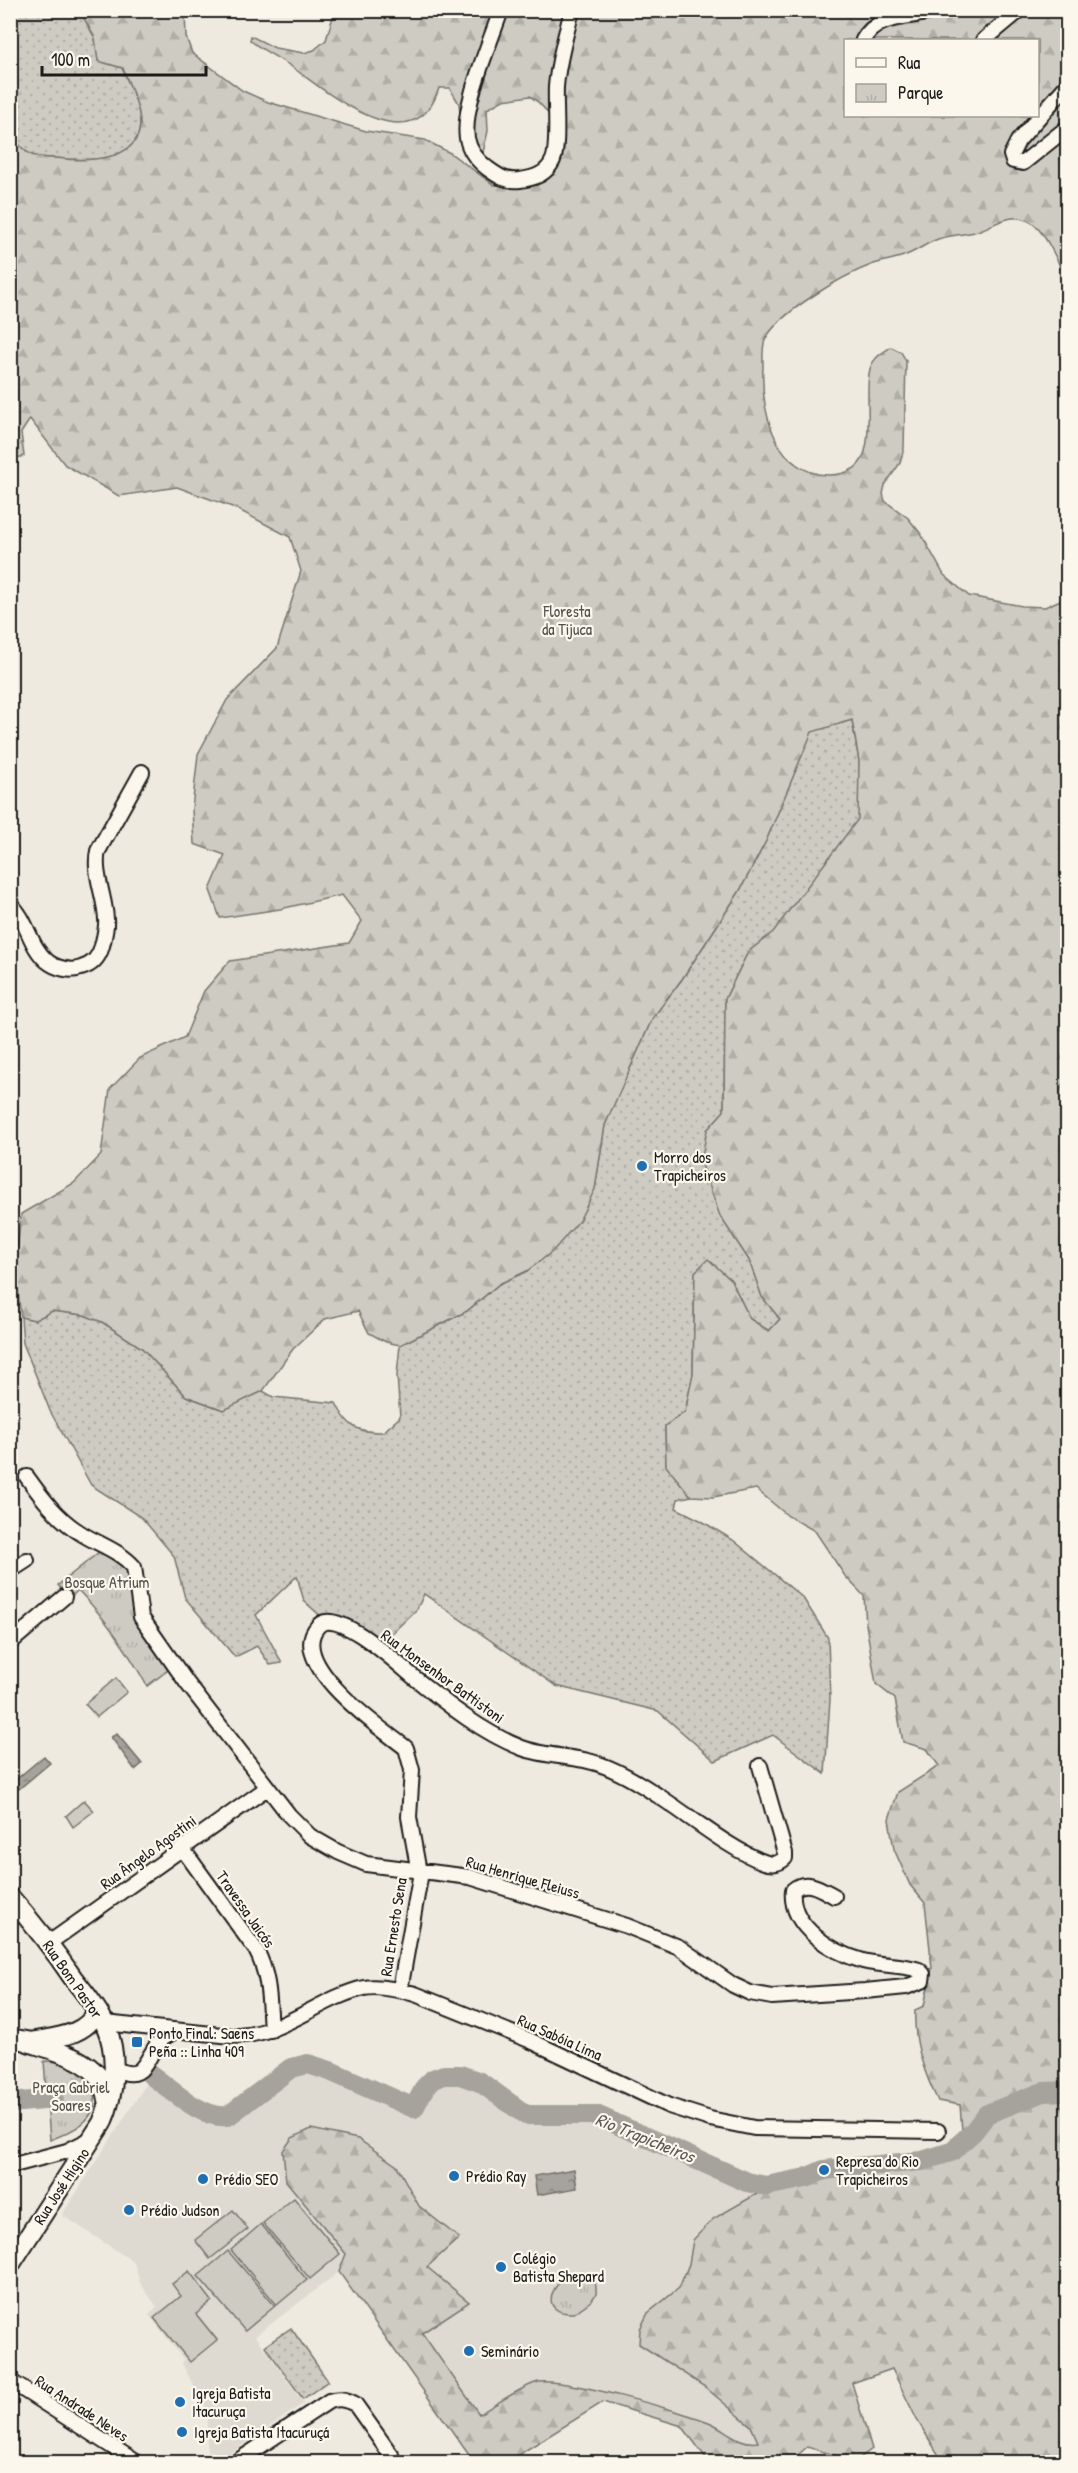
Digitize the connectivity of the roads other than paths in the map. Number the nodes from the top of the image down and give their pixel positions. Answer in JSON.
{"nodes":[{"id":1,"x":501,"y":10,"type":"edge"},
{"id":2,"x":572,"y":10,"type":"edge"},
{"id":3,"x":938,"y":10,"type":"edge"},
{"id":4,"x":1020,"y":10,"type":"edge"},
{"id":5,"x":864,"y":39,"type":"edge"},
{"id":6,"x":985,"y":39,"type":"edge"},
{"id":7,"x":1068,"y":84,"type":"edge"},
{"id":8,"x":1068,"y":127,"type":"edge"},
{"id":9,"x":142,"y":772,"type":"dead end"},
{"id":10,"x":10,"y":904,"type":"edge"},
{"id":11,"x":27,"y":1477,"type":"dead end"},
{"id":12,"x":27,"y":1560,"type":"dead end"},
{"id":13,"x":10,"y":1571,"type":"edge"},
{"id":14,"x":64,"y":1597,"type":"dead end"},
{"id":15,"x":10,"y":1642,"type":"edge"},
{"id":16,"x":760,"y":1766,"type":"dead end"},
{"id":17,"x":267,"y":1788,"type":"junction"},
{"id":18,"x":182,"y":1848,"type":"junction"},
{"id":19,"x":419,"y":1870,"type":"junction"},
{"id":20,"x":834,"y":1896,"type":"dead end"},
{"id":21,"x":10,"y":1897,"type":"edge"},
{"id":22,"x":49,"y":1944,"type":"junction"},
{"id":23,"x":400,"y":1990,"type":"junction"},
{"id":24,"x":101,"y":2017,"type":"junction"},
{"id":25,"x":271,"y":2030,"type":"junction"},
{"id":26,"x":175,"y":2031,"type":"junction"},
{"id":27,"x":19,"y":2040,"type":"edge"},
{"id":28,"x":114,"y":2068,"type":"junction"},
{"id":29,"x":109,"y":2106,"type":"junction"},
{"id":30,"x":938,"y":2131,"type":"dead end"},
{"id":31,"x":93,"y":2138,"type":"junction"},
{"id":32,"x":10,"y":2166,"type":"edge"},
{"id":33,"x":10,"y":2265,"type":"edge"},
{"id":34,"x":10,"y":2381,"type":"edge"},
{"id":35,"x":136,"y":2463,"type":"edge"},
{"id":36,"x":236,"y":2463,"type":"edge"},
{"id":37,"x":396,"y":2463,"type":"edge"}],
"edges":[{"from":1,"to":2,"type":"street"},
{"from":3,"to":5,"type":"street"},
{"from":4,"to":6,"type":"street"},
{"from":7,"to":8,"type":"street"},
{"from":9,"to":10,"type":"street"},
{"from":11,"to":17,"type":"street","name":"Rua Henrique Fleiuss"},
{"from":12,"to":13,"type":"street"},
{"from":14,"to":15,"type":"street"},
{"from":16,"to":19,"type":"street","name":"Rua Monsenhor Battistoni"},
{"from":17,"to":18,"type":"street","name":"Rua Ângelo Agostini"},
{"from":17,"to":19,"type":"street","name":"Rua Henrique Fleiuss"},
{"from":18,"to":22,"type":"street","name":"Rua Ângelo Agostini"},
{"from":18,"to":25,"type":"street","name":"Travessa Jaicós"},
{"from":19,"to":20,"type":"street","name":"Rua Henrique Fleiuss"},
{"from":19,"to":23,"type":"street","name":"Rua Ernesto Sena"},
{"from":21,"to":22,"type":"street","name":"Rua Bom Pastor"},
{"from":22,"to":24,"type":"street","name":"Rua Bom Pastor"},
{"from":23,"to":25,"type":"street","name":"Rua Sabóia Lima"},
{"from":23,"to":30,"type":"street","name":"Rua Sabóia Lima"},
{"from":24,"to":26,"type":"street","name":"Rua Sabóia Lima"},
{"from":24,"to":27,"type":"street"},
{"from":24,"to":28,"type":"street","name":"Rua Bom Pastor"},
{"from":25,"to":26,"type":"street","name":"Rua Sabóia Lima"},
{"from":26,"to":28,"type":"street"},
{"from":27,"to":28,"type":"street"},
{"from":27,"to":29,"type":"street"},
{"from":28,"to":29,"type":"street","name":"Rua Bom Pastor"},
{"from":29,"to":31,"type":"street","name":"Rua José Higino"},
{"from":31,"to":32,"type":"street"},
{"from":31,"to":33,"type":"street","name":"Rua José Higino"},
{"from":34,"to":35,"type":"street","name":"Rua Andrade Neves"},
{"from":36,"to":37,"type":"street"}]}
